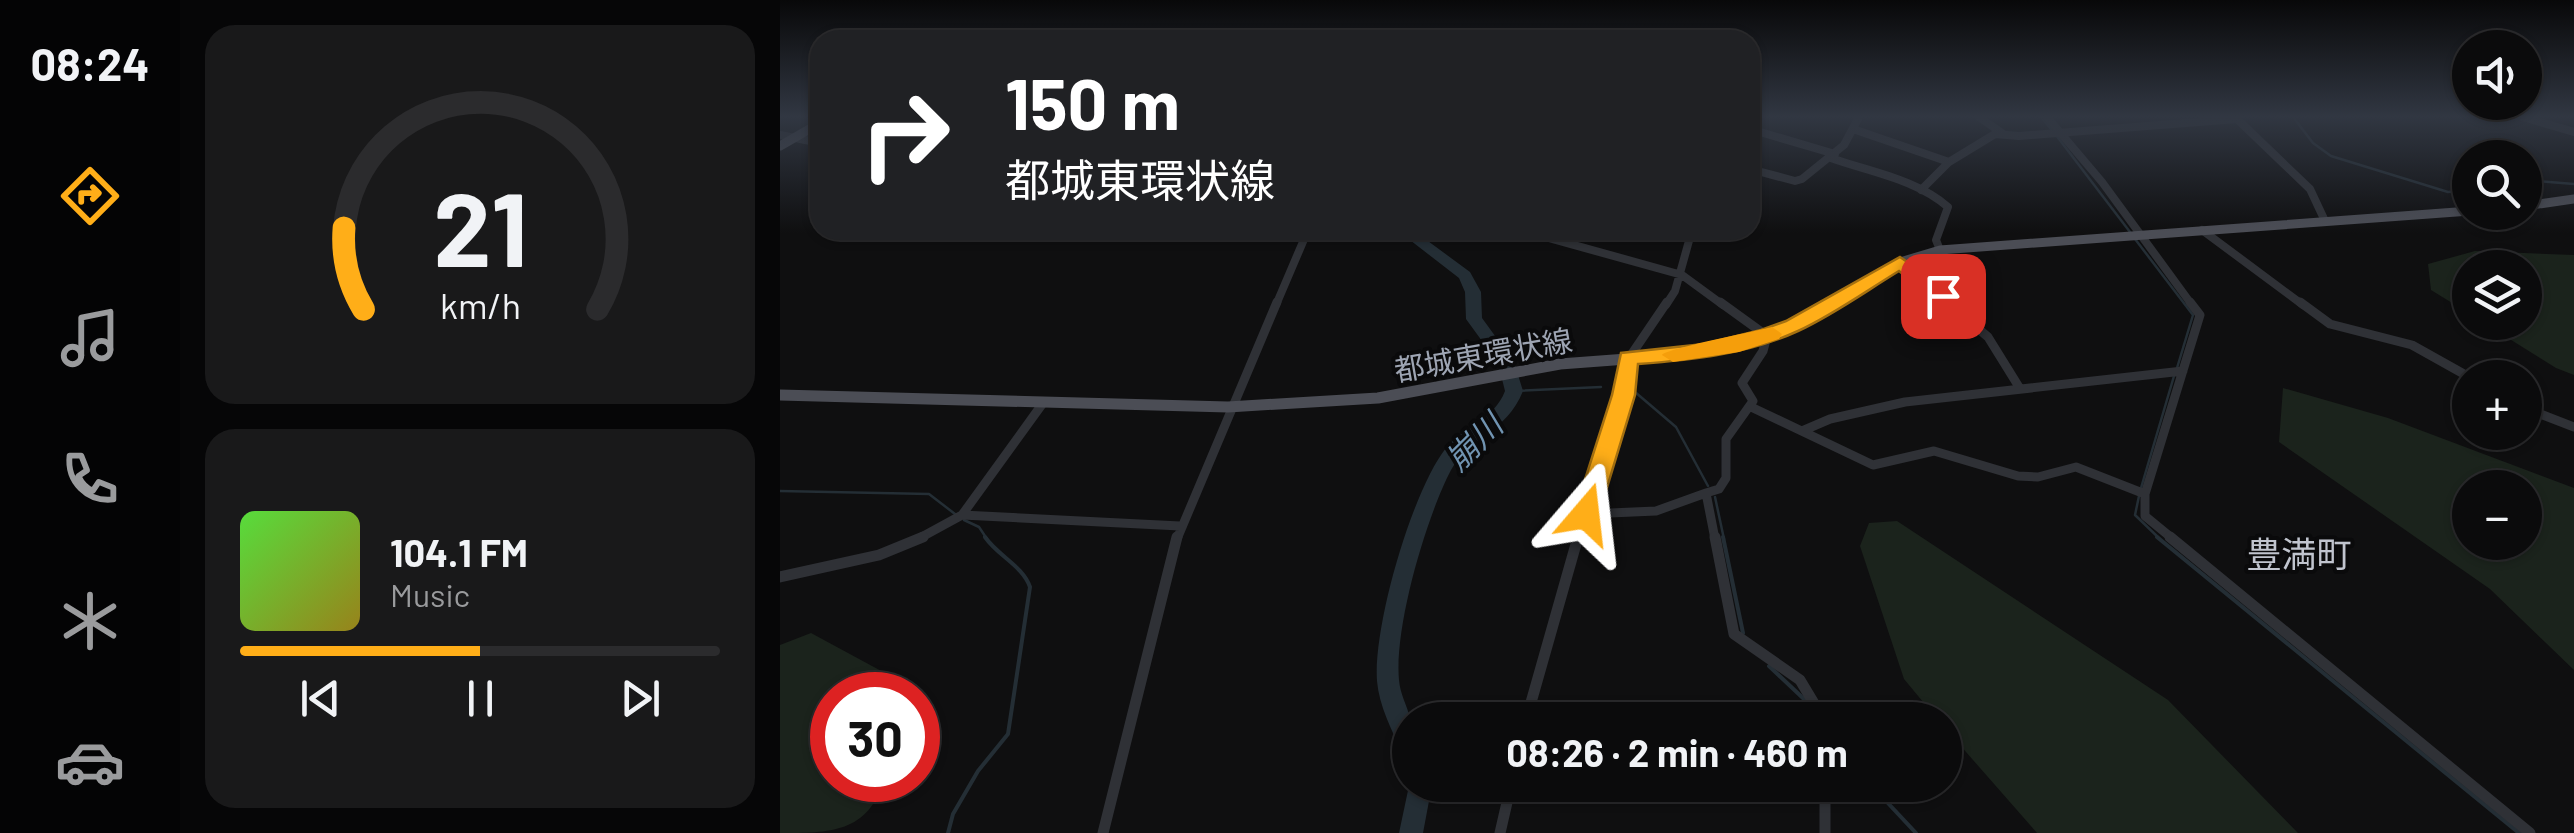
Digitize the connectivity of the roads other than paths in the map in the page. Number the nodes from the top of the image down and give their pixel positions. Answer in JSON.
{"nodes":[{"id":1,"x":1833,"y":156,"type":"joint"},
{"id":2,"x":1931,"y":156,"type":"edge"},
{"id":3,"x":1960,"y":156,"type":"edge"},
{"id":4,"x":2073,"y":156,"type":"edge"},
{"id":5,"x":2276,"y":156,"type":"edge"},
{"id":6,"x":1949,"y":162,"type":"junction"},
{"id":7,"x":1760,"y":172,"type":"edge"},
{"id":8,"x":1921,"y":190,"type":"junction"},
{"id":9,"x":2574,"y":199,"type":"edge"},
{"id":10,"x":2542,"y":204,"type":"edge"},
{"id":11,"x":2452,"y":212,"type":"edge"},
{"id":12,"x":2325,"y":221,"type":"junction"},
{"id":13,"x":2202,"y":230,"type":"junction"},
{"id":14,"x":2134,"y":235,"type":"junction"},
{"id":15,"x":1303,"y":240,"type":"edge"},
{"id":16,"x":1556,"y":240,"type":"edge"},
{"id":17,"x":1690,"y":240,"type":"edge"},
{"id":18,"x":1940,"y":250,"type":"junction"},
{"id":19,"x":1900,"y":262,"type":"junction"},
{"id":20,"x":1682,"y":275,"type":"junction"},
{"id":21,"x":1767,"y":336,"type":"junction"},
{"id":22,"x":1628,"y":358,"type":"junction"},
{"id":23,"x":2452,"y":367,"type":"edge"},
{"id":24,"x":2183,"y":371,"type":"junction"},
{"id":25,"x":2020,"y":388,"type":"junction"},
{"id":26,"x":780,"y":394,"type":"edge"},
{"id":27,"x":1043,"y":403,"type":"junction"},
{"id":28,"x":1751,"y":406,"type":"junction"},
{"id":29,"x":1228,"y":407,"type":"junction"},
{"id":30,"x":2542,"y":415,"type":"edge"},
{"id":31,"x":2574,"y":427,"type":"edge"},
{"id":32,"x":1802,"y":432,"type":"junction"},
{"id":33,"x":2139,"y":491,"type":"junction"},
{"id":34,"x":1706,"y":493,"type":"junction"},
{"id":35,"x":1586,"y":514,"type":"junction"},
{"id":36,"x":962,"y":516,"type":"junction"},
{"id":37,"x":1180,"y":526,"type":"junction"},
{"id":38,"x":780,"y":576,"type":"edge"},
{"id":39,"x":1531,"y":702,"type":"edge"},
{"id":40,"x":1815,"y":702,"type":"edge"},
{"id":41,"x":1507,"y":802,"type":"edge"},
{"id":42,"x":1824,"y":802,"type":"edge"},
{"id":43,"x":1103,"y":833,"type":"edge"},
{"id":44,"x":1500,"y":833,"type":"edge"},
{"id":45,"x":1825,"y":833,"type":"edge"},
{"id":46,"x":2530,"y":833,"type":"edge"}],
"edges":[{"from":1,"to":7,"type":"street"},
{"from":1,"to":8,"type":"street"},
{"from":2,"to":6,"type":"street"},
{"from":3,"to":6,"type":"street"},
{"from":4,"to":14,"type":"street"},
{"from":5,"to":12,"type":"street"},
{"from":6,"to":8,"type":"street"},
{"from":8,"to":18,"type":"street"},
{"from":9,"to":10,"type":"main road"},
{"from":11,"to":12,"type":"main road","name":"都城東環状線"},
{"from":12,"to":13,"type":"main road","name":"都城東環状線"},
{"from":13,"to":14,"type":"main road","name":"都城東環状線"},
{"from":13,"to":23,"type":"street"},
{"from":14,"to":18,"type":"main road","name":"都城東環状線"},
{"from":14,"to":24,"type":"street"},
{"from":15,"to":29,"type":"street"},
{"from":16,"to":20,"type":"street"},
{"from":17,"to":20,"type":"street"},
{"from":18,"to":19,"type":"main road","name":"都城東環状線"},
{"from":19,"to":21,"type":"main road","name":"都城東環状線"},
{"from":19,"to":25,"type":"street"},
{"from":20,"to":21,"type":"street"},
{"from":20,"to":22,"type":"street"},
{"from":21,"to":22,"type":"main road","name":"都城東環状線"},
{"from":21,"to":28,"type":"street"},
{"from":22,"to":29,"type":"main road","name":"都城東環状線"},
{"from":22,"to":35,"type":"street"},
{"from":24,"to":25,"type":"street"},
{"from":24,"to":33,"type":"street"},
{"from":25,"to":32,"type":"street"},
{"from":26,"to":27,"type":"main road","name":"都城東環状線"},
{"from":27,"to":29,"type":"main road","name":"都城東環状線"},
{"from":27,"to":36,"type":"street"},
{"from":28,"to":32,"type":"street"},
{"from":28,"to":34,"type":"street"},
{"from":29,"to":37,"type":"street"},
{"from":30,"to":31,"type":"street"},
{"from":32,"to":33,"type":"street"},
{"from":33,"to":46,"type":"street"},
{"from":34,"to":35,"type":"street"},
{"from":34,"to":40,"type":"street"},
{"from":35,"to":39,"type":"street"},
{"from":36,"to":37,"type":"street"},
{"from":36,"to":38,"type":"street"},
{"from":37,"to":43,"type":"street"},
{"from":41,"to":44,"type":"street"},
{"from":42,"to":45,"type":"street"}]}
